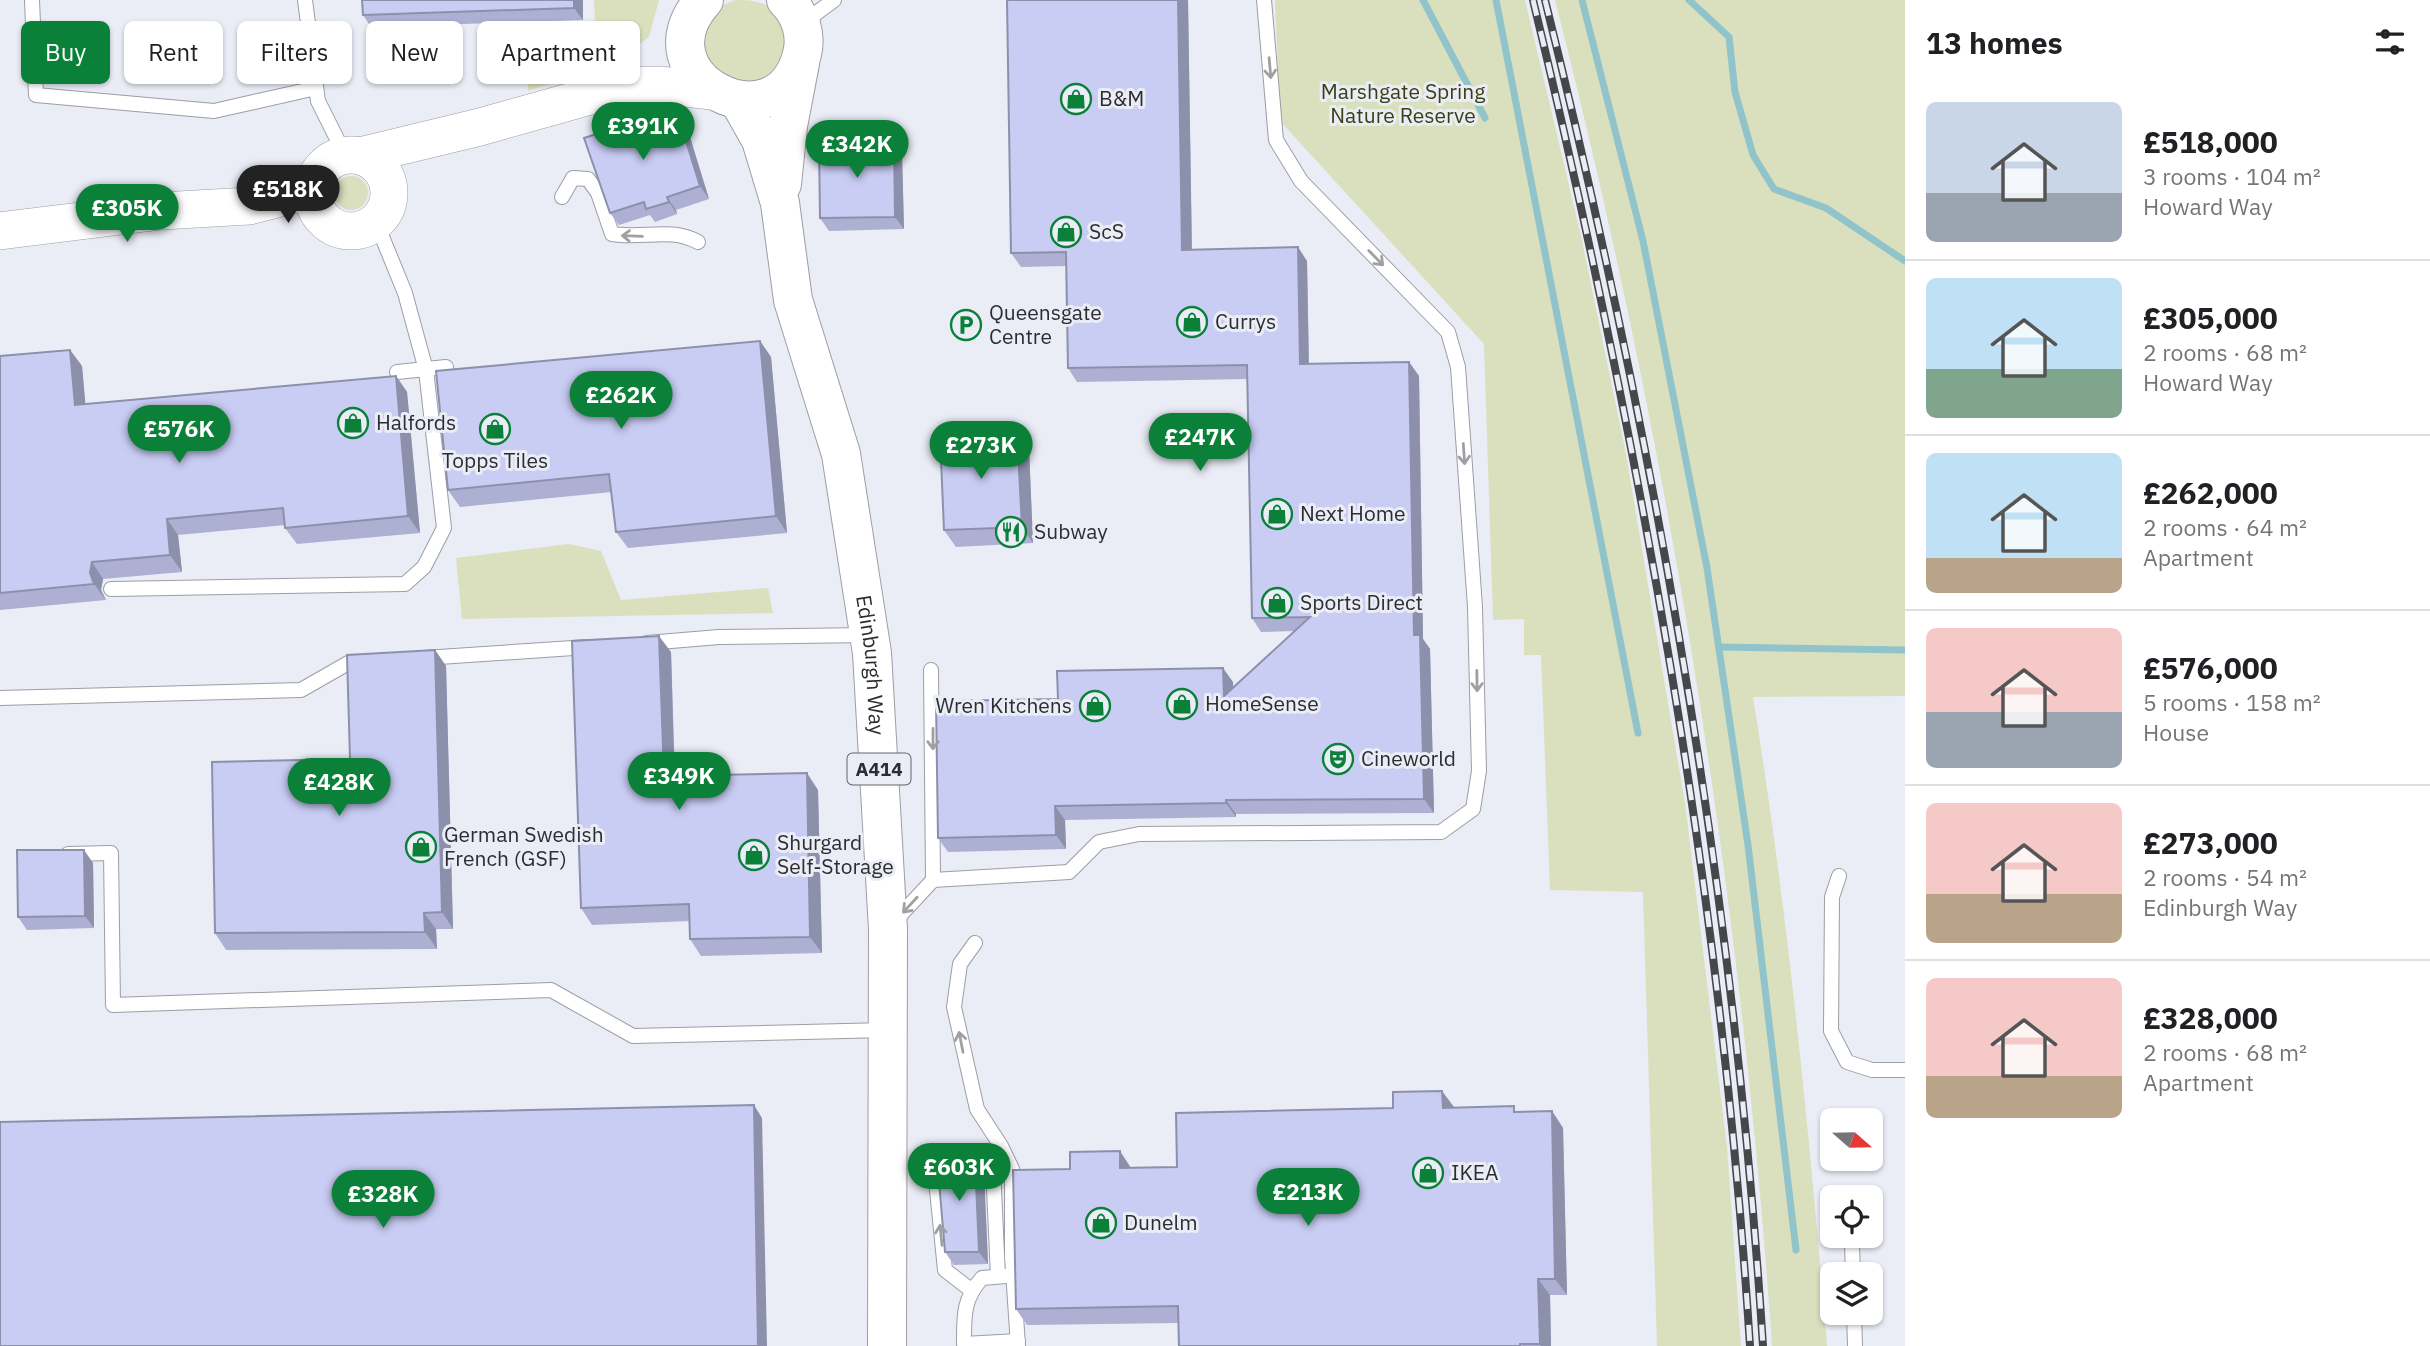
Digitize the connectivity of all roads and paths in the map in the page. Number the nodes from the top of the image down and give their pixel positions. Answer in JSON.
{"nodes":[{"id":1,"x":32,"y":0,"type":"edge"},
{"id":2,"x":305,"y":0,"type":"edge"},
{"id":3,"x":786,"y":0,"type":"edge"},
{"id":4,"x":835,"y":0,"type":"edge"},
{"id":5,"x":1264,"y":0,"type":"edge"},
{"id":6,"x":693,"y":12,"type":"edge"},
{"id":7,"x":802,"y":48,"type":"junction"},
{"id":8,"x":626,"y":86,"type":"junction"},
{"id":9,"x":316,"y":88,"type":"junction"},
{"id":10,"x":725,"y":96,"type":"junction"},
{"id":11,"x":480,"y":127,"type":"junction"},
{"id":12,"x":353,"y":155,"type":"junction"},
{"id":13,"x":387,"y":180,"type":"junction"},
{"id":14,"x":562,"y":197,"type":"dead end"},
{"id":15,"x":780,"y":203,"type":"junction"},
{"id":16,"x":316,"y":204,"type":"junction"},
{"id":17,"x":376,"y":222,"type":"junction"},
{"id":18,"x":0,"y":231,"type":"edge"},
{"id":19,"x":698,"y":242,"type":"dead end"},
{"id":20,"x":446,"y":367,"type":"edge"},
{"id":21,"x":426,"y":370,"type":"junction"},
{"id":22,"x":397,"y":372,"type":"dead end"},
{"id":23,"x":111,"y":589,"type":"dead end"},
{"id":24,"x":869,"y":635,"type":"junction"},
{"id":25,"x":638,"y":643,"type":"edge"},
{"id":26,"x":597,"y":647,"type":"edge"},
{"id":27,"x":405,"y":659,"type":"edge"},
{"id":28,"x":377,"y":661,"type":"edge"},
{"id":29,"x":931,"y":670,"type":"dead end"},
{"id":30,"x":0,"y":698,"type":"edge"},
{"id":31,"x":52,"y":854,"type":"edge"},
{"id":32,"x":1839,"y":876,"type":"dead end"},
{"id":33,"x":933,"y":880,"type":"junction"},
{"id":34,"x":888,"y":929,"type":"junction"},
{"id":35,"x":975,"y":943,"type":"dead end"},
{"id":36,"x":887,"y":1030,"type":"junction"},
{"id":37,"x":1905,"y":1070,"type":"edge"},
{"id":38,"x":1013,"y":1275,"type":"junction"},
{"id":39,"x":998,"y":1276,"type":"junction"},
{"id":40,"x":971,"y":1290,"type":"junction"},
{"id":41,"x":1854,"y":1325,"type":"edge"},
{"id":42,"x":1018,"y":1343,"type":"edge"},
{"id":43,"x":887,"y":1346,"type":"edge"},
{"id":44,"x":1855,"y":1346,"type":"edge"}],
"edges":[{"from":1,"to":9,"type":"lane"},
{"from":2,"to":9,"type":"lane"},
{"from":3,"to":7,"type":"highway"},
{"from":4,"to":7,"type":"lane"},
{"from":5,"to":33,"type":"lane","one_way":true},
{"from":6,"to":8,"type":"street"},
{"from":6,"to":10,"type":"highway","name":"Edinburgh Way"},
{"from":7,"to":10,"type":"highway"},
{"from":7,"to":15,"type":"highway","name":"Edinburgh Way","number":"A414"},
{"from":8,"to":10,"type":"street"},
{"from":8,"to":11,"type":"street"},
{"from":9,"to":12,"type":"lane"},
{"from":10,"to":15,"type":"highway","name":"Edinburgh Way","number":"A414"},
{"from":11,"to":12,"type":"street"},
{"from":11,"to":13,"type":"street"},
{"from":12,"to":13,"type":"street"},
{"from":12,"to":16,"type":"street"},
{"from":13,"to":17,"type":"street"},
{"from":19,"to":14,"type":"lane","one_way":true},
{"from":15,"to":24,"type":"highway","name":"Edinburgh Way","number":"A414"},
{"from":16,"to":17,"type":"street"},
{"from":16,"to":18,"type":"street"},
{"from":17,"to":21,"type":"lane"},
{"from":20,"to":21,"type":"lane"},
{"from":21,"to":22,"type":"lane"},
{"from":21,"to":23,"type":"lane"},
{"from":24,"to":25,"type":"lane"},
{"from":24,"to":34,"type":"highway","name":"Edinburgh Way","number":"A414"},
{"from":26,"to":27,"type":"lane"},
{"from":28,"to":30,"type":"lane"},
{"from":29,"to":33,"type":"lane","one_way":true},
{"from":31,"to":36,"type":"lane"},
{"from":32,"to":37,"type":"lane"},
{"from":33,"to":34,"type":"lane","one_way":true},
{"from":34,"to":36,"type":"highway","name":"Edinburgh Way","number":"A414"},
{"from":38,"to":35,"type":"lane","one_way":true},
{"from":36,"to":43,"type":"highway","name":"Edinburgh Way","number":"A414"},
{"from":38,"to":39,"type":"lane"},
{"from":38,"to":42,"type":"lane"},
{"from":39,"to":40,"type":"lane"},
{"from":40,"to":39,"type":"lane","one_way":true},
{"from":40,"to":42,"type":"lane"},
{"from":41,"to":44,"type":"lane"}]}
